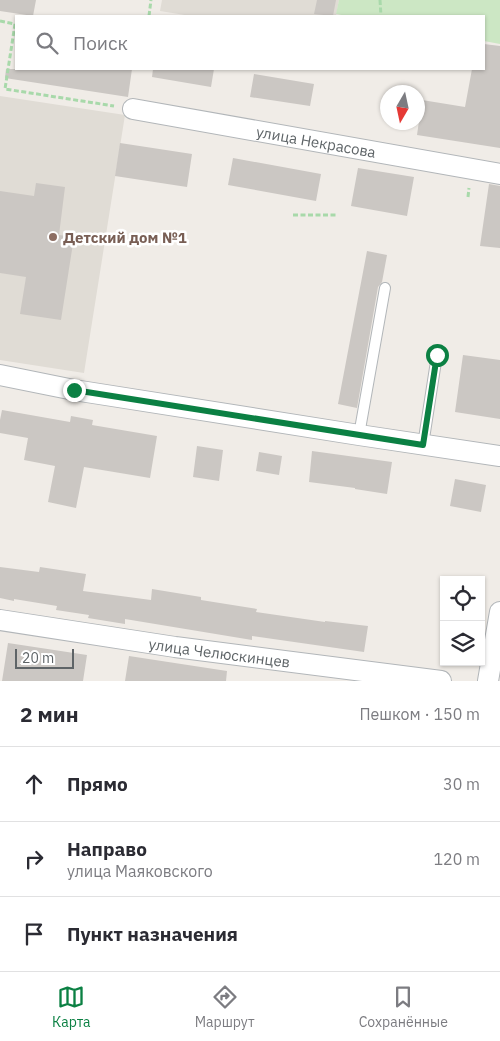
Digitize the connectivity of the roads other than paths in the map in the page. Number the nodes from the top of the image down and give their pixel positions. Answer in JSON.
{"nodes":[{"id":1,"x":133,"y":110,"type":"road end"},
{"id":2,"x":500,"y":174,"type":"edge"},
{"id":3,"x":385,"y":288,"type":"dead end"},
{"id":4,"x":437,"y":355,"type":"dead end"},
{"id":5,"x":0,"y":375,"type":"edge"},
{"id":6,"x":359,"y":435,"type":"junction"},
{"id":7,"x":423,"y":445,"type":"junction"},
{"id":8,"x":500,"y":456,"type":"edge"},
{"id":9,"x":500,"y":612,"type":"edge"},
{"id":10,"x":0,"y":620,"type":"edge"},
{"id":11,"x":442,"y":681,"type":"edge"},
{"id":12,"x":488,"y":681,"type":"edge"}],
"edges":[{"from":1,"to":2,"type":"street","name":"улица Некрасова"},
{"from":3,"to":6,"type":"lane"},
{"from":4,"to":7,"type":"lane"},
{"from":5,"to":6,"type":"street"},
{"from":6,"to":7,"type":"street"},
{"from":7,"to":8,"type":"street"},
{"from":9,"to":12,"type":"street"},
{"from":10,"to":11,"type":"street","name":"улица Челюскинцев"}]}
